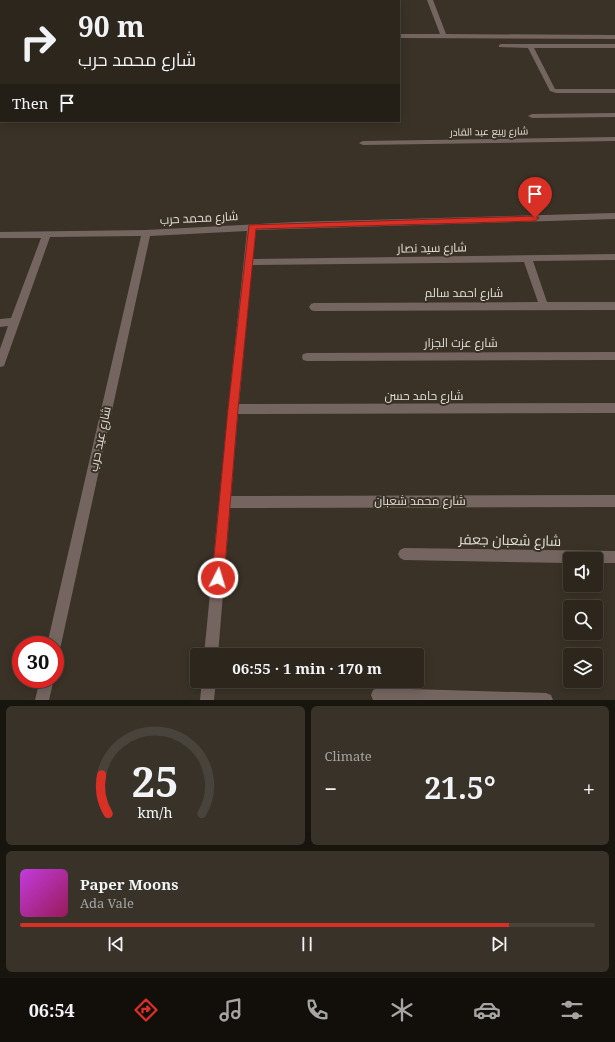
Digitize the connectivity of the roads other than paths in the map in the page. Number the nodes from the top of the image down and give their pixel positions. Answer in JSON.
{"nodes":[{"id":1,"x":430,"y":0,"type":"edge"},
{"id":2,"x":400,"y":36,"type":"edge"},
{"id":3,"x":444,"y":36,"type":"junction"},
{"id":4,"x":615,"y":37,"type":"edge"},
{"id":5,"x":501,"y":46,"type":"dead end"},
{"id":6,"x":530,"y":46,"type":"junction"},
{"id":7,"x":615,"y":46,"type":"edge"},
{"id":8,"x":615,"y":91,"type":"edge"},
{"id":9,"x":615,"y":115,"type":"edge"},
{"id":10,"x":532,"y":116,"type":"dead end"},
{"id":11,"x":615,"y":139,"type":"edge"},
{"id":12,"x":363,"y":143,"type":"dead end"},
{"id":13,"x":615,"y":216,"type":"edge"},
{"id":14,"x":252,"y":227,"type":"junction"},
{"id":15,"x":146,"y":233,"type":"junction"},
{"id":16,"x":47,"y":234,"type":"junction"},
{"id":17,"x":0,"y":235,"type":"edge"},
{"id":18,"x":615,"y":258,"type":"edge"},
{"id":19,"x":528,"y":259,"type":"junction"},
{"id":20,"x":249,"y":262,"type":"junction"},
{"id":21,"x":544,"y":306,"type":"junction"},
{"id":22,"x":615,"y":306,"type":"edge"},
{"id":23,"x":314,"y":307,"type":"dead end"},
{"id":24,"x":15,"y":322,"type":"junction"},
{"id":25,"x":0,"y":323,"type":"edge"},
{"id":26,"x":615,"y":356,"type":"edge"},
{"id":27,"x":307,"y":357,"type":"dead end"},
{"id":28,"x":0,"y":363,"type":"edge"},
{"id":29,"x":615,"y":408,"type":"edge"},
{"id":30,"x":233,"y":409,"type":"junction"},
{"id":31,"x":615,"y":501,"type":"edge"},
{"id":32,"x":226,"y":502,"type":"junction"},
{"id":33,"x":404,"y":554,"type":"dead end"},
{"id":34,"x":615,"y":557,"type":"edge"},
{"id":35,"x":56,"y":636,"type":"edge"},
{"id":36,"x":212,"y":648,"type":"edge"},
{"id":37,"x":45,"y":688,"type":"edge"},
{"id":38,"x":208,"y":688,"type":"edge"},
{"id":39,"x":378,"y":695,"type":"dead end"},
{"id":40,"x":42,"y":700,"type":"edge"},
{"id":41,"x":207,"y":700,"type":"edge"},
{"id":42,"x":546,"y":700,"type":"edge"}],
"edges":[{"from":1,"to":3,"type":"street"},
{"from":2,"to":3,"type":"street"},
{"from":3,"to":4,"type":"street"},
{"from":5,"to":6,"type":"street"},
{"from":6,"to":7,"type":"street"},
{"from":6,"to":8,"type":"street"},
{"from":9,"to":10,"type":"street"},
{"from":11,"to":12,"type":"street","name":"شارع ربيع عبد القادر"},
{"from":13,"to":14,"type":"street","name":"شارع محمد حرب"},
{"from":14,"to":15,"type":"street","name":"شارع محمد حرب"},
{"from":14,"to":20,"type":"street"},
{"from":15,"to":16,"type":"street","name":"شارع محمد حرب"},
{"from":15,"to":35,"type":"street","name":"شارع عيد حرب"},
{"from":16,"to":17,"type":"street","name":"شارع محمد حرب"},
{"from":16,"to":24,"type":"street"},
{"from":18,"to":19,"type":"street","name":"شارع سيد نصار"},
{"from":19,"to":20,"type":"street","name":"شارع سيد نصار"},
{"from":19,"to":21,"type":"street"},
{"from":20,"to":30,"type":"street"},
{"from":21,"to":22,"type":"street","name":"شارع احمد سالم"},
{"from":21,"to":23,"type":"street","name":"شارع احمد سالم"},
{"from":24,"to":25,"type":"street"},
{"from":24,"to":28,"type":"street"},
{"from":26,"to":27,"type":"street","name":"شارع عزت الجزار"},
{"from":29,"to":30,"type":"street","name":"شارع حامد حسن"},
{"from":30,"to":32,"type":"street"},
{"from":31,"to":32,"type":"street","name":"شارع محمد شعبان"},
{"from":32,"to":36,"type":"street"},
{"from":33,"to":34,"type":"street","name":"شارع شعبان جعفر"},
{"from":37,"to":40,"type":"street"},
{"from":38,"to":41,"type":"street"},
{"from":39,"to":42,"type":"street"}]}
